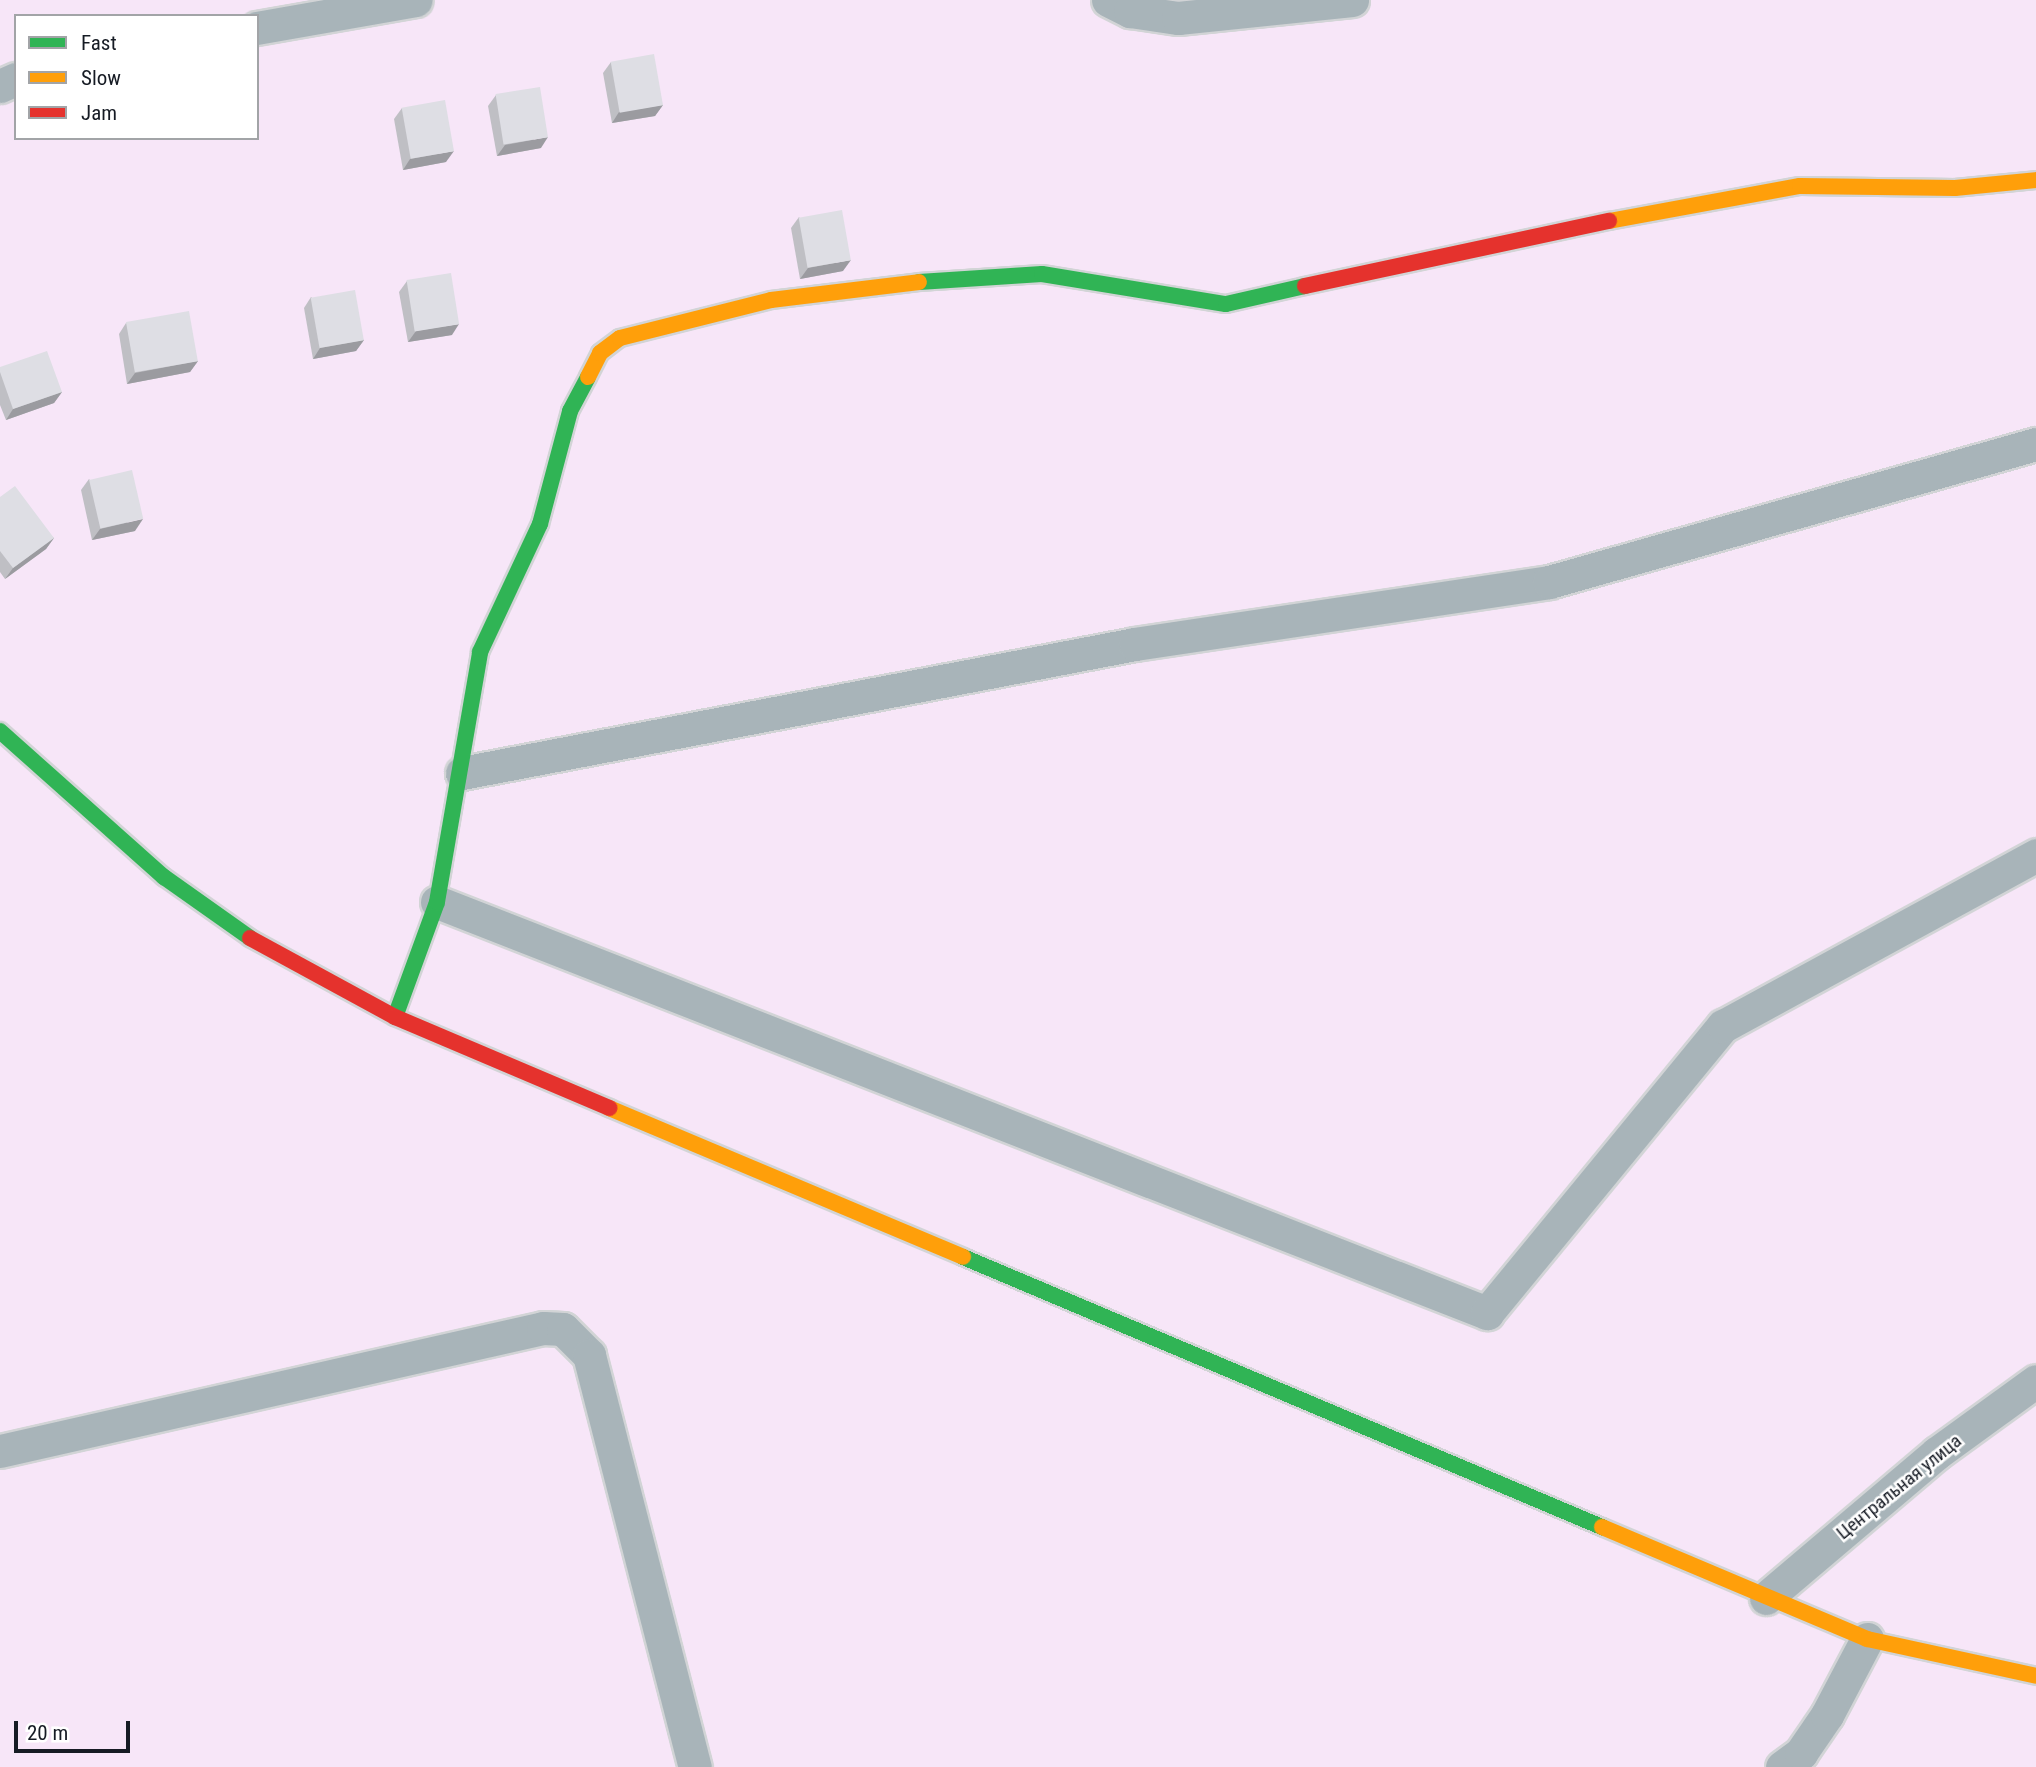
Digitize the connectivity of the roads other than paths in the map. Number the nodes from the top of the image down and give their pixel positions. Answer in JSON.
{"nodes":[{"id":1,"x":416,"y":0,"type":"edge"},
{"id":2,"x":1108,"y":0,"type":"edge"},
{"id":3,"x":1352,"y":0,"type":"edge"},
{"id":4,"x":259,"y":28,"type":"edge"},
{"id":5,"x":2036,"y":180,"type":"edge"},
{"id":6,"x":2036,"y":444,"type":"edge"},
{"id":7,"x":0,"y":731,"type":"edge"},
{"id":8,"x":462,"y":774,"type":"junction"},
{"id":9,"x":2036,"y":855,"type":"edge"},
{"id":10,"x":437,"y":902,"type":"junction"},
{"id":11,"x":395,"y":1017,"type":"junction"},
{"id":12,"x":2036,"y":1381,"type":"edge"},
{"id":13,"x":0,"y":1451,"type":"edge"},
{"id":14,"x":1766,"y":1598,"type":"junction"},
{"id":15,"x":1867,"y":1639,"type":"junction"},
{"id":16,"x":2036,"y":1676,"type":"edge"},
{"id":17,"x":695,"y":1767,"type":"edge"},
{"id":18,"x":1782,"y":1767,"type":"edge"}],
"edges":[{"from":1,"to":4,"type":"street"},
{"from":2,"to":3,"type":"street"},
{"from":5,"to":8,"type":"main road"},
{"from":6,"to":8,"type":"street"},
{"from":7,"to":11,"type":"main road"},
{"from":8,"to":10,"type":"main road"},
{"from":9,"to":10,"type":"street"},
{"from":10,"to":11,"type":"main road"},
{"from":11,"to":14,"type":"main road"},
{"from":12,"to":14,"type":"street","name":"Центральная улица"},
{"from":13,"to":17,"type":"street"},
{"from":14,"to":15,"type":"main road"},
{"from":15,"to":16,"type":"main road"},
{"from":15,"to":18,"type":"street"}]}
